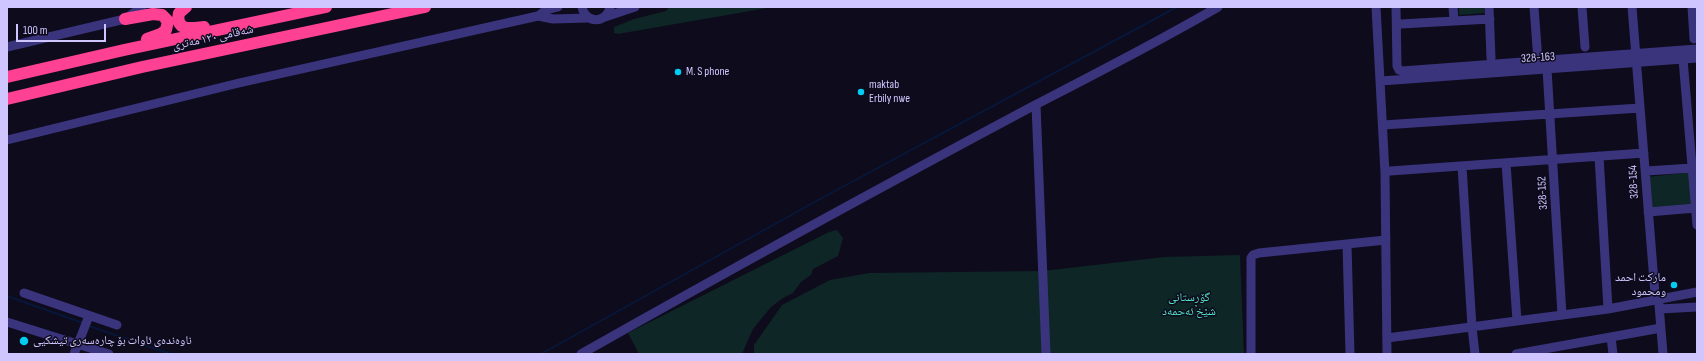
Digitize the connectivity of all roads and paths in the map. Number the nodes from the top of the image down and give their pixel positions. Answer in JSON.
{"nodes":[{"id":1,"x":142,"y":7,"type":"edge"},
{"id":2,"x":164,"y":7,"type":"edge"},
{"id":3,"x":175,"y":7,"type":"edge"},
{"id":4,"x":186,"y":7,"type":"edge"},
{"id":5,"x":326,"y":7,"type":"edge"},
{"id":6,"x":426,"y":7,"type":"edge"},
{"id":7,"x":558,"y":7,"type":"edge"},
{"id":8,"x":582,"y":7,"type":"edge"},
{"id":9,"x":610,"y":7,"type":"edge"},
{"id":10,"x":636,"y":7,"type":"edge"},
{"id":11,"x":1218,"y":7,"type":"edge"},
{"id":12,"x":1376,"y":7,"type":"edge"},
{"id":13,"x":1396,"y":7,"type":"edge"},
{"id":14,"x":1453,"y":7,"type":"edge"},
{"id":15,"x":1489,"y":7,"type":"edge"},
{"id":16,"x":1534,"y":7,"type":"edge"},
{"id":17,"x":1582,"y":7,"type":"edge"},
{"id":18,"x":1632,"y":7,"type":"edge"},
{"id":19,"x":1692,"y":7,"type":"edge"},
{"id":20,"x":538,"y":16,"type":"junction"},
{"id":21,"x":605,"y":17,"type":"junction"},
{"id":22,"x":588,"y":18,"type":"junction"},
{"id":23,"x":125,"y":19,"type":"junction"},
{"id":24,"x":1490,"y":19,"type":"junction"},
{"id":25,"x":1454,"y":21,"type":"junction"},
{"id":26,"x":257,"y":22,"type":"junction"},
{"id":27,"x":173,"y":24,"type":"junction"},
{"id":28,"x":1401,"y":24,"type":"dead end"},
{"id":29,"x":1694,"y":39,"type":"dead end"},
{"id":30,"x":7,"y":47,"type":"edge"},
{"id":31,"x":1585,"y":47,"type":"dead end"},
{"id":32,"x":1697,"y":49,"type":"edge"},
{"id":33,"x":124,"y":50,"type":"junction"},
{"id":34,"x":1636,"y":53,"type":"junction"},
{"id":35,"x":1491,"y":58,"type":"dead end"},
{"id":36,"x":1697,"y":58,"type":"edge"},
{"id":37,"x":1683,"y":59,"type":"junction"},
{"id":38,"x":1538,"y":61,"type":"junction"},
{"id":39,"x":1637,"y":63,"type":"junction"},
{"id":40,"x":1547,"y":69,"type":"junction"},
{"id":41,"x":1409,"y":75,"type":"junction"},
{"id":42,"x":7,"y":77,"type":"edge"},
{"id":43,"x":1381,"y":80,"type":"junction"},
{"id":44,"x":7,"y":99,"type":"edge"},
{"id":45,"x":1697,"y":102,"type":"edge"},
{"id":46,"x":1687,"y":103,"type":"junction"},
{"id":47,"x":1036,"y":105,"type":"junction"},
{"id":48,"x":1640,"y":108,"type":"junction"},
{"id":49,"x":1550,"y":113,"type":"junction"},
{"id":50,"x":1383,"y":125,"type":"junction"},
{"id":51,"x":7,"y":140,"type":"edge"},
{"id":52,"x":1644,"y":153,"type":"junction"},
{"id":53,"x":1599,"y":156,"type":"junction"},
{"id":54,"x":1553,"y":159,"type":"junction"},
{"id":55,"x":1506,"y":163,"type":"junction"},
{"id":56,"x":1462,"y":166,"type":"junction"},
{"id":57,"x":1692,"y":168,"type":"junction"},
{"id":58,"x":1390,"y":171,"type":"dead end"},
{"id":59,"x":1646,"y":171,"type":"junction"},
{"id":60,"x":1696,"y":208,"type":"junction"},
{"id":61,"x":1648,"y":212,"type":"junction"},
{"id":62,"x":1697,"y":225,"type":"edge"},
{"id":63,"x":1386,"y":240,"type":"junction"},
{"id":64,"x":1347,"y":244,"type":"junction"},
{"id":65,"x":1697,"y":292,"type":"edge"},
{"id":66,"x":24,"y":293,"type":"dead end"},
{"id":67,"x":1658,"y":298,"type":"junction"},
{"id":68,"x":1697,"y":307,"type":"edge"},
{"id":69,"x":1608,"y":308,"type":"junction"},
{"id":70,"x":1660,"y":309,"type":"junction"},
{"id":71,"x":1562,"y":315,"type":"junction"},
{"id":72,"x":88,"y":318,"type":"junction"},
{"id":73,"x":1517,"y":321,"type":"junction"},
{"id":74,"x":7,"y":322,"type":"edge"},
{"id":75,"x":118,"y":325,"type":"dead end"},
{"id":76,"x":1472,"y":327,"type":"junction"},
{"id":77,"x":1661,"y":328,"type":"junction"},
{"id":78,"x":1611,"y":337,"type":"junction"},
{"id":79,"x":1388,"y":338,"type":"junction"},
{"id":80,"x":78,"y":343,"type":"junction"},
{"id":81,"x":74,"y":354,"type":"edge"},
{"id":82,"x":109,"y":354,"type":"edge"},
{"id":83,"x":581,"y":354,"type":"edge"},
{"id":84,"x":1046,"y":354,"type":"edge"},
{"id":85,"x":1251,"y":354,"type":"edge"},
{"id":86,"x":1350,"y":354,"type":"edge"},
{"id":87,"x":1387,"y":354,"type":"edge"},
{"id":88,"x":1475,"y":354,"type":"edge"},
{"id":89,"x":1516,"y":354,"type":"edge"},
{"id":90,"x":1613,"y":354,"type":"edge"},
{"id":91,"x":1663,"y":354,"type":"edge"}],
"edges":[{"from":1,"to":23,"type":"street"},
{"from":2,"to":27,"type":"street"},
{"from":3,"to":27,"type":"street"},
{"from":4,"to":27,"type":"highway"},
{"from":5,"to":26,"type":"highway","name":"شەقامی ١٢٠ مەتری"},
{"from":6,"to":44,"type":"highway","name":"شەقامی ١٢٠ مەتری"},
{"from":7,"to":20,"type":"street"},
{"from":8,"to":22,"type":"street"},
{"from":9,"to":21,"type":"street"},
{"from":10,"to":21,"type":"street"},
{"from":11,"to":47,"type":"street"},
{"from":12,"to":43,"type":"street"},
{"from":13,"to":41,"type":"street"},
{"from":14,"to":25,"type":"street"},
{"from":15,"to":24,"type":"street"},
{"from":16,"to":38,"type":"street"},
{"from":17,"to":31,"type":"street"},
{"from":18,"to":34,"type":"street","name":"328-154"},
{"from":19,"to":29,"type":"street"},
{"from":20,"to":22,"type":"street"},
{"from":20,"to":51,"type":"street"},
{"from":21,"to":22,"type":"street"},
{"from":23,"to":27,"type":"highway"},
{"from":23,"to":30,"type":"street"},
{"from":24,"to":25,"type":"street"},
{"from":24,"to":35,"type":"street"},
{"from":25,"to":28,"type":"street"},
{"from":26,"to":27,"type":"highway"},
{"from":26,"to":33,"type":"highway","name":"شەقامی ١٢٠ مەتری"},
{"from":27,"to":33,"type":"highway"},
{"from":32,"to":34,"type":"street"},
{"from":33,"to":42,"type":"highway","name":"شەقامی ١٢٠ مەتری"},
{"from":34,"to":38,"type":"street"},
{"from":34,"to":39,"type":"street","name":"328-154"},
{"from":36,"to":37,"type":"street","name":"328-163"},
{"from":37,"to":39,"type":"street","name":"328-163"},
{"from":37,"to":46,"type":"street"},
{"from":38,"to":41,"type":"street"},
{"from":39,"to":40,"type":"street","name":"328-163"},
{"from":39,"to":48,"type":"street","name":"328-154"},
{"from":40,"to":41,"type":"street","name":"328-163"},
{"from":40,"to":49,"type":"street","name":"328-152"},
{"from":41,"to":43,"type":"street","name":"328-163"},
{"from":43,"to":50,"type":"street"},
{"from":45,"to":46,"type":"street"},
{"from":46,"to":57,"type":"street"},
{"from":47,"to":83,"type":"street"},
{"from":47,"to":84,"type":"street"},
{"from":48,"to":49,"type":"street"},
{"from":48,"to":52,"type":"street","name":"328-154"},
{"from":49,"to":50,"type":"street"},
{"from":49,"to":54,"type":"street","name":"328-152"},
{"from":50,"to":63,"type":"street"},
{"from":52,"to":53,"type":"street"},
{"from":52,"to":59,"type":"street","name":"328-154"},
{"from":53,"to":54,"type":"street"},
{"from":53,"to":69,"type":"street"},
{"from":54,"to":55,"type":"street"},
{"from":54,"to":71,"type":"street","name":"328-152"},
{"from":55,"to":56,"type":"street"},
{"from":55,"to":73,"type":"street"},
{"from":56,"to":58,"type":"street"},
{"from":56,"to":76,"type":"street"},
{"from":57,"to":59,"type":"street"},
{"from":57,"to":60,"type":"street"},
{"from":59,"to":61,"type":"street","name":"328-154"},
{"from":60,"to":61,"type":"street"},
{"from":60,"to":62,"type":"street"},
{"from":61,"to":67,"type":"street","name":"328-154"},
{"from":63,"to":64,"type":"street"},
{"from":63,"to":79,"type":"street"},
{"from":64,"to":85,"type":"street"},
{"from":64,"to":86,"type":"street"},
{"from":65,"to":67,"type":"street"},
{"from":66,"to":72,"type":"street"},
{"from":67,"to":69,"type":"street"},
{"from":67,"to":70,"type":"street","name":"328-154"},
{"from":68,"to":70,"type":"street"},
{"from":69,"to":71,"type":"street"},
{"from":70,"to":77,"type":"street","name":"328-154"},
{"from":71,"to":73,"type":"street"},
{"from":72,"to":75,"type":"street"},
{"from":72,"to":80,"type":"street"},
{"from":73,"to":76,"type":"street"},
{"from":74,"to":80,"type":"street"},
{"from":76,"to":79,"type":"street"},
{"from":76,"to":88,"type":"street"},
{"from":77,"to":78,"type":"street"},
{"from":77,"to":91,"type":"street","name":"328-154"},
{"from":78,"to":89,"type":"street"},
{"from":78,"to":90,"type":"street"},
{"from":79,"to":87,"type":"street"},
{"from":80,"to":81,"type":"street"},
{"from":80,"to":82,"type":"street"}]}
